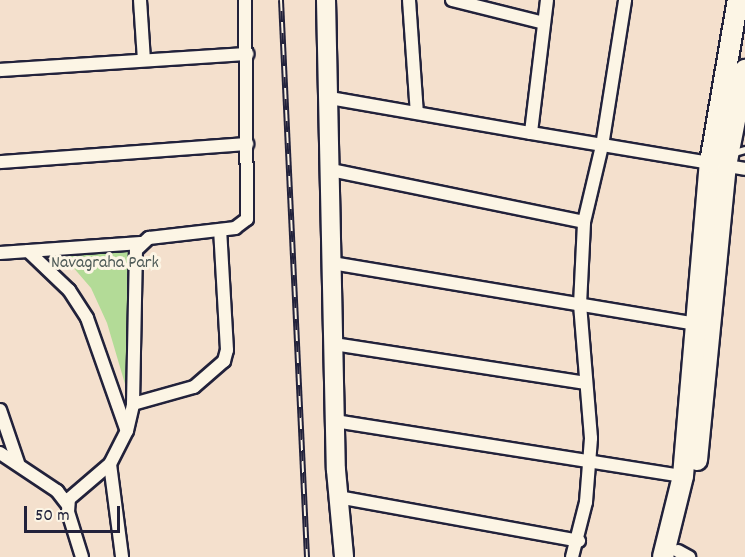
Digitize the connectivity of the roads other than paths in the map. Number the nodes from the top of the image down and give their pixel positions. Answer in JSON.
{"nodes":[{"id":1,"x":140,"y":0,"type":"edge"},
{"id":2,"x":245,"y":0,"type":"edge"},
{"id":3,"x":326,"y":0,"type":"edge"},
{"id":4,"x":409,"y":0,"type":"edge"},
{"id":5,"x":452,"y":0,"type":"edge"},
{"id":6,"x":547,"y":0,"type":"edge"},
{"id":7,"x":625,"y":0,"type":"edge"},
{"id":8,"x":738,"y":0,"type":"edge"},
{"id":9,"x":544,"y":23,"type":"junction"},
{"id":10,"x":247,"y":54,"type":"junction"},
{"id":11,"x":144,"y":60,"type":"junction"},
{"id":12,"x":0,"y":70,"type":"edge"},
{"id":13,"x":745,"y":72,"type":"edge"},
{"id":14,"x":330,"y":98,"type":"junction"},
{"id":15,"x":417,"y":113,"type":"junction"},
{"id":16,"x":531,"y":133,"type":"junction"},
{"id":17,"x":247,"y":144,"type":"junction"},
{"id":18,"x":602,"y":146,"type":"junction"},
{"id":19,"x":731,"y":161,"type":"edge"},
{"id":20,"x":0,"y":162,"type":"edge"},
{"id":21,"x":331,"y":171,"type":"junction"},
{"id":22,"x":584,"y":222,"type":"junction"},
{"id":23,"x":220,"y":230,"type":"junction"},
{"id":24,"x":141,"y":243,"type":"junction"},
{"id":25,"x":28,"y":251,"type":"junction"},
{"id":26,"x":0,"y":253,"type":"edge"},
{"id":27,"x":332,"y":263,"type":"junction"},
{"id":28,"x":580,"y":305,"type":"junction"},
{"id":29,"x":695,"y":324,"type":"junction"},
{"id":30,"x":334,"y":344,"type":"junction"},
{"id":31,"x":586,"y":383,"type":"junction"},
{"id":32,"x":133,"y":404,"type":"junction"},
{"id":33,"x":0,"y":411,"type":"edge"},
{"id":34,"x":335,"y":421,"type":"junction"},
{"id":35,"x":127,"y":430,"type":"junction"},
{"id":36,"x":0,"y":453,"type":"edge"},
{"id":37,"x":589,"y":462,"type":"junction"},
{"id":38,"x":18,"y":463,"type":"junction"},
{"id":39,"x":110,"y":464,"type":"junction"},
{"id":40,"x":683,"y":476,"type":"junction"},
{"id":41,"x":338,"y":497,"type":"junction"},
{"id":42,"x":68,"y":505,"type":"junction"},
{"id":43,"x":579,"y":541,"type":"junction"},
{"id":44,"x":677,"y":555,"type":"edge"},
{"id":45,"x":82,"y":557,"type":"edge"},
{"id":46,"x":122,"y":557,"type":"edge"},
{"id":47,"x":344,"y":557,"type":"edge"},
{"id":48,"x":572,"y":557,"type":"edge"}],
"edges":[{"from":1,"to":11,"type":"street"},
{"from":2,"to":10,"type":"street"},
{"from":3,"to":14,"type":"street"},
{"from":4,"to":15,"type":"street"},
{"from":5,"to":9,"type":"street"},
{"from":6,"to":9,"type":"street"},
{"from":7,"to":18,"type":"street"},
{"from":8,"to":19,"type":"main road"},
{"from":9,"to":16,"type":"street"},
{"from":10,"to":11,"type":"street"},
{"from":10,"to":17,"type":"street"},
{"from":11,"to":12,"type":"street"},
{"from":13,"to":19,"type":"main road"},
{"from":14,"to":15,"type":"street"},
{"from":14,"to":21,"type":"street"},
{"from":15,"to":16,"type":"street"},
{"from":16,"to":18,"type":"street"},
{"from":17,"to":20,"type":"street"},
{"from":17,"to":23,"type":"street"},
{"from":18,"to":19,"type":"street"},
{"from":18,"to":22,"type":"street"},
{"from":19,"to":29,"type":"main road"},
{"from":19,"to":44,"type":"main road"},
{"from":21,"to":22,"type":"street"},
{"from":21,"to":27,"type":"street"},
{"from":22,"to":28,"type":"street"},
{"from":23,"to":24,"type":"street"},
{"from":23,"to":32,"type":"street"},
{"from":24,"to":25,"type":"street"},
{"from":24,"to":32,"type":"street"},
{"from":25,"to":26,"type":"street"},
{"from":25,"to":35,"type":"street"},
{"from":27,"to":28,"type":"street"},
{"from":27,"to":30,"type":"street"},
{"from":28,"to":29,"type":"street"},
{"from":28,"to":31,"type":"street"},
{"from":29,"to":40,"type":"main road"},
{"from":30,"to":31,"type":"street"},
{"from":30,"to":34,"type":"street"},
{"from":31,"to":37,"type":"street"},
{"from":32,"to":35,"type":"street"},
{"from":33,"to":38,"type":"street"},
{"from":34,"to":37,"type":"street"},
{"from":34,"to":41,"type":"street"},
{"from":35,"to":39,"type":"street"},
{"from":36,"to":38,"type":"street"},
{"from":37,"to":40,"type":"street"},
{"from":37,"to":43,"type":"street"},
{"from":38,"to":42,"type":"street"},
{"from":39,"to":42,"type":"street"},
{"from":39,"to":46,"type":"street"},
{"from":40,"to":44,"type":"main road"},
{"from":41,"to":43,"type":"street"},
{"from":41,"to":47,"type":"street"},
{"from":42,"to":45,"type":"street"},
{"from":43,"to":48,"type":"street"}]}
